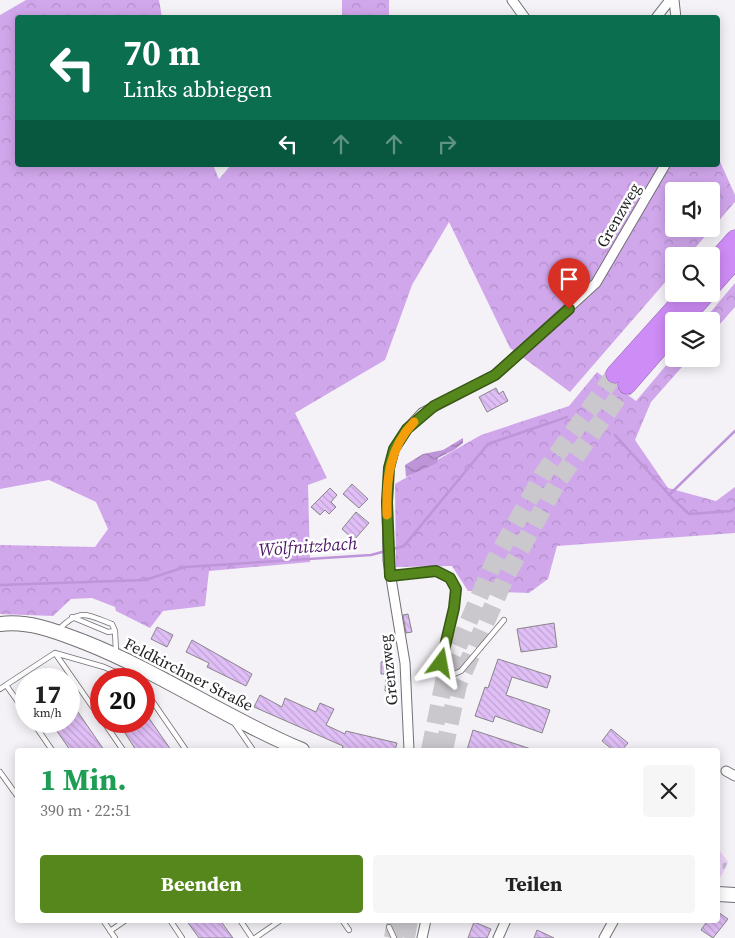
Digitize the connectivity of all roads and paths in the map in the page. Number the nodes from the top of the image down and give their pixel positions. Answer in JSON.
{"nodes":[{"id":1,"x":512,"y":0,"type":"edge"},
{"id":2,"x":670,"y":0,"type":"edge"},
{"id":3,"x":674,"y":0,"type":"edge"},
{"id":4,"x":523,"y":15,"type":"edge"},
{"id":5,"x":658,"y":15,"type":"edge"},
{"id":6,"x":676,"y":15,"type":"edge"},
{"id":7,"x":663,"y":167,"type":"edge"},
{"id":8,"x":735,"y":239,"type":"edge"},
{"id":9,"x":720,"y":256,"type":"edge"},
{"id":10,"x":735,"y":260,"type":"edge"},
{"id":11,"x":720,"y":278,"type":"edge"},
{"id":12,"x":681,"y":302,"type":"edge"},
{"id":13,"x":699,"y":302,"type":"edge"},
{"id":14,"x":673,"y":312,"type":"edge"},
{"id":15,"x":690,"y":312,"type":"edge"},
{"id":16,"x":665,"y":322,"type":"edge"},
{"id":17,"x":665,"y":339,"type":"edge"},
{"id":18,"x":390,"y":576,"type":"junction"},
{"id":19,"x":72,"y":616,"type":"junction"},
{"id":20,"x":504,"y":620,"type":"dead end"},
{"id":21,"x":0,"y":624,"type":"edge"},
{"id":22,"x":115,"y":631,"type":"junction"},
{"id":23,"x":56,"y":632,"type":"junction"},
{"id":24,"x":55,"y":653,"type":"junction"},
{"id":25,"x":116,"y":656,"type":"junction"},
{"id":26,"x":106,"y":668,"type":"edge"},
{"id":27,"x":6,"y":685,"type":"junction"},
{"id":28,"x":0,"y":689,"type":"edge"},
{"id":29,"x":15,"y":698,"type":"edge"},
{"id":30,"x":90,"y":703,"type":"edge"},
{"id":31,"x":155,"y":705,"type":"edge"},
{"id":32,"x":227,"y":712,"type":"junction"},
{"id":33,"x":40,"y":733,"type":"edge"},
{"id":34,"x":111,"y":733,"type":"edge"},
{"id":35,"x":51,"y":748,"type":"edge"},
{"id":36,"x":122,"y":748,"type":"edge"},
{"id":37,"x":185,"y":748,"type":"edge"},
{"id":38,"x":252,"y":748,"type":"edge"},
{"id":39,"x":298,"y":748,"type":"edge"},
{"id":40,"x":409,"y":748,"type":"edge"},
{"id":41,"x":726,"y":771,"type":"dead end"},
{"id":42,"x":0,"y":772,"type":"edge"},
{"id":43,"x":735,"y":776,"type":"edge"},
{"id":44,"x":15,"y":792,"type":"edge"},
{"id":45,"x":720,"y":894,"type":"edge"},
{"id":46,"x":735,"y":895,"type":"edge"},
{"id":47,"x":105,"y":923,"type":"edge"},
{"id":48,"x":122,"y":923,"type":"edge"},
{"id":49,"x":172,"y":923,"type":"edge"},
{"id":50,"x":242,"y":923,"type":"edge"},
{"id":51,"x":276,"y":923,"type":"edge"},
{"id":52,"x":344,"y":923,"type":"edge"},
{"id":53,"x":425,"y":923,"type":"edge"},
{"id":54,"x":505,"y":923,"type":"edge"},
{"id":55,"x":612,"y":923,"type":"edge"},
{"id":56,"x":388,"y":927,"type":"dead end"},
{"id":57,"x":349,"y":930,"type":"dead end"},
{"id":58,"x":110,"y":931,"type":"junction"},
{"id":59,"x":115,"y":938,"type":"edge"},
{"id":60,"x":182,"y":938,"type":"edge"},
{"id":61,"x":253,"y":938,"type":"edge"},
{"id":62,"x":394,"y":938,"type":"edge"},
{"id":63,"x":422,"y":938,"type":"edge"},
{"id":64,"x":498,"y":938,"type":"edge"},
{"id":65,"x":604,"y":938,"type":"edge"}],
"edges":[{"from":1,"to":4,"type":"street"},
{"from":2,"to":5,"type":"street"},
{"from":3,"to":6,"type":"street"},
{"from":7,"to":18,"type":"street","name":"Grenzweg"},
{"from":8,"to":9,"type":"highway"},
{"from":10,"to":11,"type":"highway"},
{"from":12,"to":14,"type":"highway"},
{"from":13,"to":15,"type":"highway"},
{"from":16,"to":17,"type":"highway"},
{"from":18,"to":20,"type":"lane"},
{"from":18,"to":40,"type":"street","name":"Grenzweg"},
{"from":19,"to":22,"type":"lane"},
{"from":19,"to":22,"type":"lane"},
{"from":19,"to":23,"type":"lane"},
{"from":21,"to":23,"type":"street","name":"Feldkirchner Straße"},
{"from":22,"to":25,"type":"lane"},
{"from":23,"to":25,"type":"street","name":"Feldkirchner Straße"},
{"from":24,"to":26,"type":"lane"},
{"from":24,"to":27,"type":"lane"},
{"from":24,"to":30,"type":"lane"},
{"from":25,"to":32,"type":"street","name":"Feldkirchner Straße"},
{"from":27,"to":28,"type":"lane"},
{"from":27,"to":29,"type":"lane"},
{"from":31,"to":37,"type":"lane"},
{"from":32,"to":38,"type":"lane"},
{"from":32,"to":39,"type":"street","name":"Feldkirchner Straße"},
{"from":33,"to":35,"type":"lane"},
{"from":34,"to":36,"type":"lane"},
{"from":41,"to":43,"type":"street"},
{"from":42,"to":44,"type":"lane"},
{"from":45,"to":46,"type":"street"},
{"from":47,"to":58,"type":"lane"},
{"from":48,"to":58,"type":"lane"},
{"from":49,"to":60,"type":"lane"},
{"from":50,"to":61,"type":"lane"},
{"from":51,"to":61,"type":"lane"},
{"from":52,"to":57,"type":"lane"},
{"from":53,"to":63,"type":"street"},
{"from":54,"to":64,"type":"street"},
{"from":55,"to":65,"type":"street"},
{"from":56,"to":62,"type":"lane"},
{"from":58,"to":59,"type":"lane"}]}
